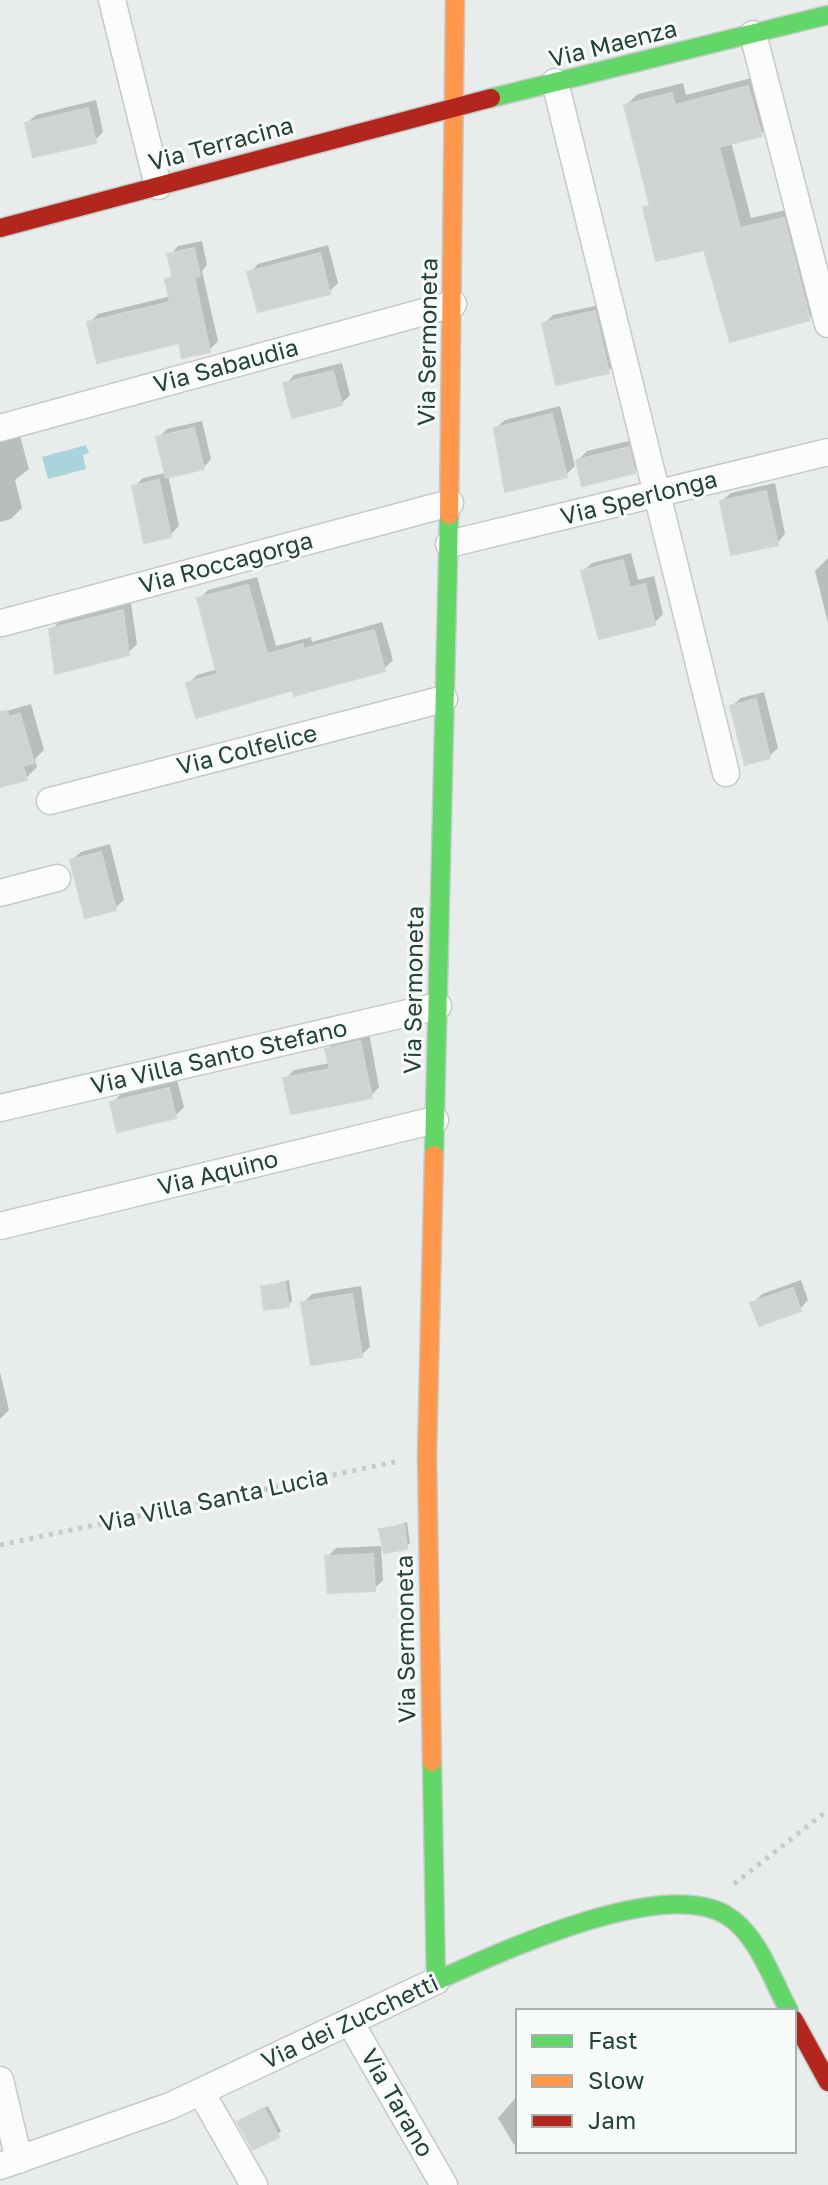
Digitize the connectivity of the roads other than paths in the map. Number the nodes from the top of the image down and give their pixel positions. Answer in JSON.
{"nodes":[{"id":1,"x":112,"y":0,"type":"edge"},
{"id":2,"x":455,"y":0,"type":"edge"},
{"id":3,"x":828,"y":15,"type":"edge"},
{"id":4,"x":753,"y":34,"type":"junction"},
{"id":5,"x":555,"y":82,"type":"junction"},
{"id":6,"x":455,"y":107,"type":"junction"},
{"id":7,"x":158,"y":186,"type":"junction"},
{"id":8,"x":0,"y":228,"type":"edge"},
{"id":9,"x":453,"y":304,"type":"junction"},
{"id":10,"x":828,"y":324,"type":"edge"},
{"id":11,"x":0,"y":428,"type":"edge"},
{"id":12,"x":828,"y":452,"type":"edge"},
{"id":13,"x":657,"y":493,"type":"junction"},
{"id":14,"x":450,"y":503,"type":"junction"},
{"id":15,"x":449,"y":544,"type":"junction"},
{"id":16,"x":2,"y":623,"type":"edge"},
{"id":17,"x":444,"y":699,"type":"junction"},
{"id":18,"x":726,"y":773,"type":"dead end"},
{"id":19,"x":50,"y":801,"type":"dead end"},
{"id":20,"x":57,"y":878,"type":"dead end"},
{"id":21,"x":0,"y":893,"type":"edge"},
{"id":22,"x":438,"y":1006,"type":"junction"},
{"id":23,"x":0,"y":1108,"type":"edge"},
{"id":24,"x":435,"y":1120,"type":"junction"},
{"id":25,"x":0,"y":1226,"type":"edge"},
{"id":26,"x":436,"y":1981,"type":"junction"},
{"id":27,"x":788,"y":2009,"type":"edge"},
{"id":28,"x":350,"y":2022,"type":"junction"},
{"id":29,"x":796,"y":2024,"type":"edge"},
{"id":30,"x":0,"y":2080,"type":"edge"},
{"id":31,"x":828,"y":2082,"type":"edge"},
{"id":32,"x":201,"y":2092,"type":"junction"},
{"id":33,"x":10,"y":2163,"type":"edge"},
{"id":34,"x":254,"y":2185,"type":"edge"},
{"id":35,"x":444,"y":2185,"type":"edge"}],
"edges":[{"from":1,"to":7,"type":"street"},
{"from":2,"to":6,"type":"street","name":"Via Sermoneta"},
{"from":3,"to":4,"type":"street","name":"Via Maenza"},
{"from":4,"to":5,"type":"street","name":"Via Maenza"},
{"from":4,"to":10,"type":"street"},
{"from":5,"to":6,"type":"street","name":"Via Maenza"},
{"from":5,"to":13,"type":"street"},
{"from":6,"to":7,"type":"street","name":"Via Terracina"},
{"from":6,"to":9,"type":"street","name":"Via Sermoneta"},
{"from":7,"to":8,"type":"street","name":"Via Terracina"},
{"from":9,"to":11,"type":"street","name":"Via Sabaudia"},
{"from":9,"to":14,"type":"street","name":"Via Sermoneta"},
{"from":12,"to":13,"type":"street","name":"Via Sperlonga"},
{"from":13,"to":15,"type":"street","name":"Via Sperlonga"},
{"from":13,"to":18,"type":"street"},
{"from":14,"to":15,"type":"street","name":"Via Sermoneta"},
{"from":14,"to":16,"type":"street","name":"Via Roccagorga"},
{"from":15,"to":17,"type":"street","name":"Via Sermoneta"},
{"from":17,"to":19,"type":"street","name":"Via Colfelice"},
{"from":17,"to":22,"type":"street","name":"Via Sermoneta"},
{"from":20,"to":21,"type":"street"},
{"from":22,"to":23,"type":"street","name":"Via Villa Santo Stefano"},
{"from":22,"to":24,"type":"street","name":"Via Sermoneta"},
{"from":24,"to":25,"type":"street","name":"Via Aquino"},
{"from":24,"to":26,"type":"street","name":"Via Sermoneta"},
{"from":26,"to":27,"type":"street","name":"Via dei Zucchetti"},
{"from":26,"to":28,"type":"street","name":"Via dei Zucchetti"},
{"from":28,"to":32,"type":"street","name":"Via dei Zucchetti"},
{"from":28,"to":35,"type":"street","name":"Via Tarano"},
{"from":29,"to":31,"type":"street"},
{"from":30,"to":33,"type":"street"},
{"from":32,"to":33,"type":"street","name":"Via dei Zucchetti"},
{"from":32,"to":34,"type":"street"}]}
